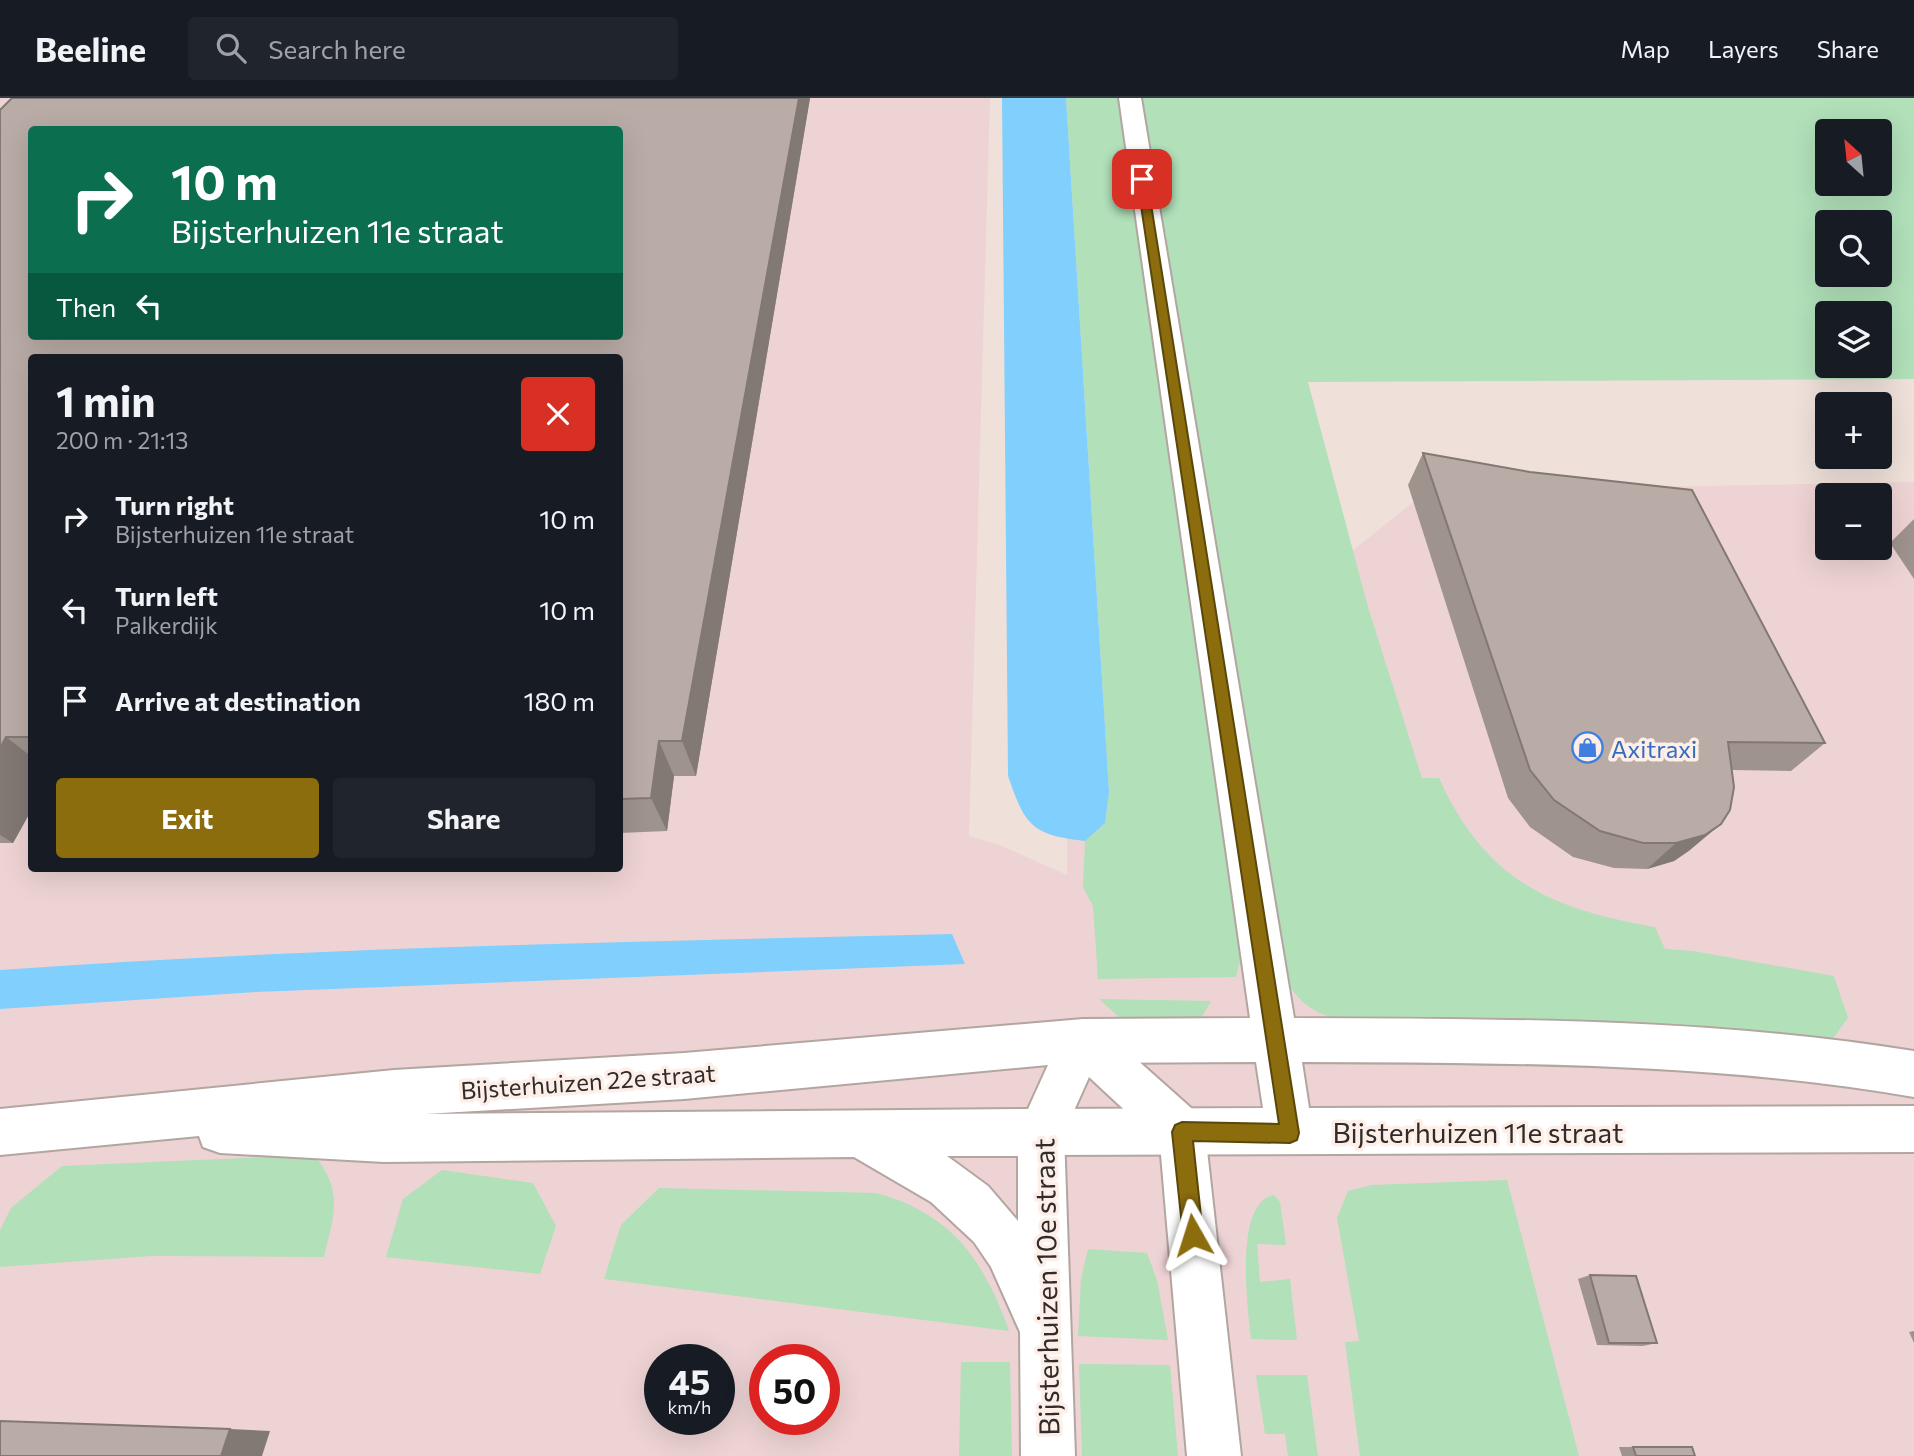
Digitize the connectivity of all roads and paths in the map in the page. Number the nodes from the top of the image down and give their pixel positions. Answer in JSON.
{"nodes":[{"id":1,"x":1130,"y":98,"type":"edge"},
{"id":2,"x":1276,"y":1038,"type":"junction"},
{"id":3,"x":1083,"y":1041,"type":"junction"},
{"id":4,"x":1914,"y":1074,"type":"edge"},
{"id":5,"x":92,"y":1124,"type":"junction"},
{"id":6,"x":1914,"y":1129,"type":"edge"},
{"id":7,"x":0,"y":1132,"type":"edge"},
{"id":8,"x":1041,"y":1132,"type":"junction"},
{"id":9,"x":1182,"y":1132,"type":"junction"},
{"id":10,"x":855,"y":1133,"type":"junction"},
{"id":11,"x":1290,"y":1133,"type":"junction"},
{"id":12,"x":1046,"y":1352,"type":"junction"},
{"id":13,"x":1048,"y":1456,"type":"edge"},
{"id":14,"x":1214,"y":1456,"type":"edge"}],
"edges":[{"from":1,"to":2,"type":"street"},
{"from":2,"to":3,"type":"street"},
{"from":2,"to":4,"type":"street"},
{"from":2,"to":11,"type":"street"},
{"from":3,"to":5,"type":"street","name":"Bijsterhuizen 22e straat"},
{"from":3,"to":8,"type":"street","name":"Bijsterhuizen 10e straat"},
{"from":3,"to":9,"type":"street"},
{"from":5,"to":7,"type":"street","name":"Bijsterhuizen 22e straat"},
{"from":5,"to":10,"type":"street","name":"Bijsterhuizen 22e straat"},
{"from":6,"to":11,"type":"street","name":"Bijsterhuizen 11e straat"},
{"from":8,"to":9,"type":"street","name":"Bijsterhuizen 11e straat"},
{"from":8,"to":10,"type":"street","name":"Bijsterhuizen 22e straat"},
{"from":8,"to":12,"type":"street","name":"Bijsterhuizen 10e straat"},
{"from":9,"to":11,"type":"street","name":"Bijsterhuizen 11e straat"},
{"from":9,"to":14,"type":"street"},
{"from":10,"to":12,"type":"street"},
{"from":12,"to":13,"type":"street","name":"Bijsterhuizen 10e straat"}]}
